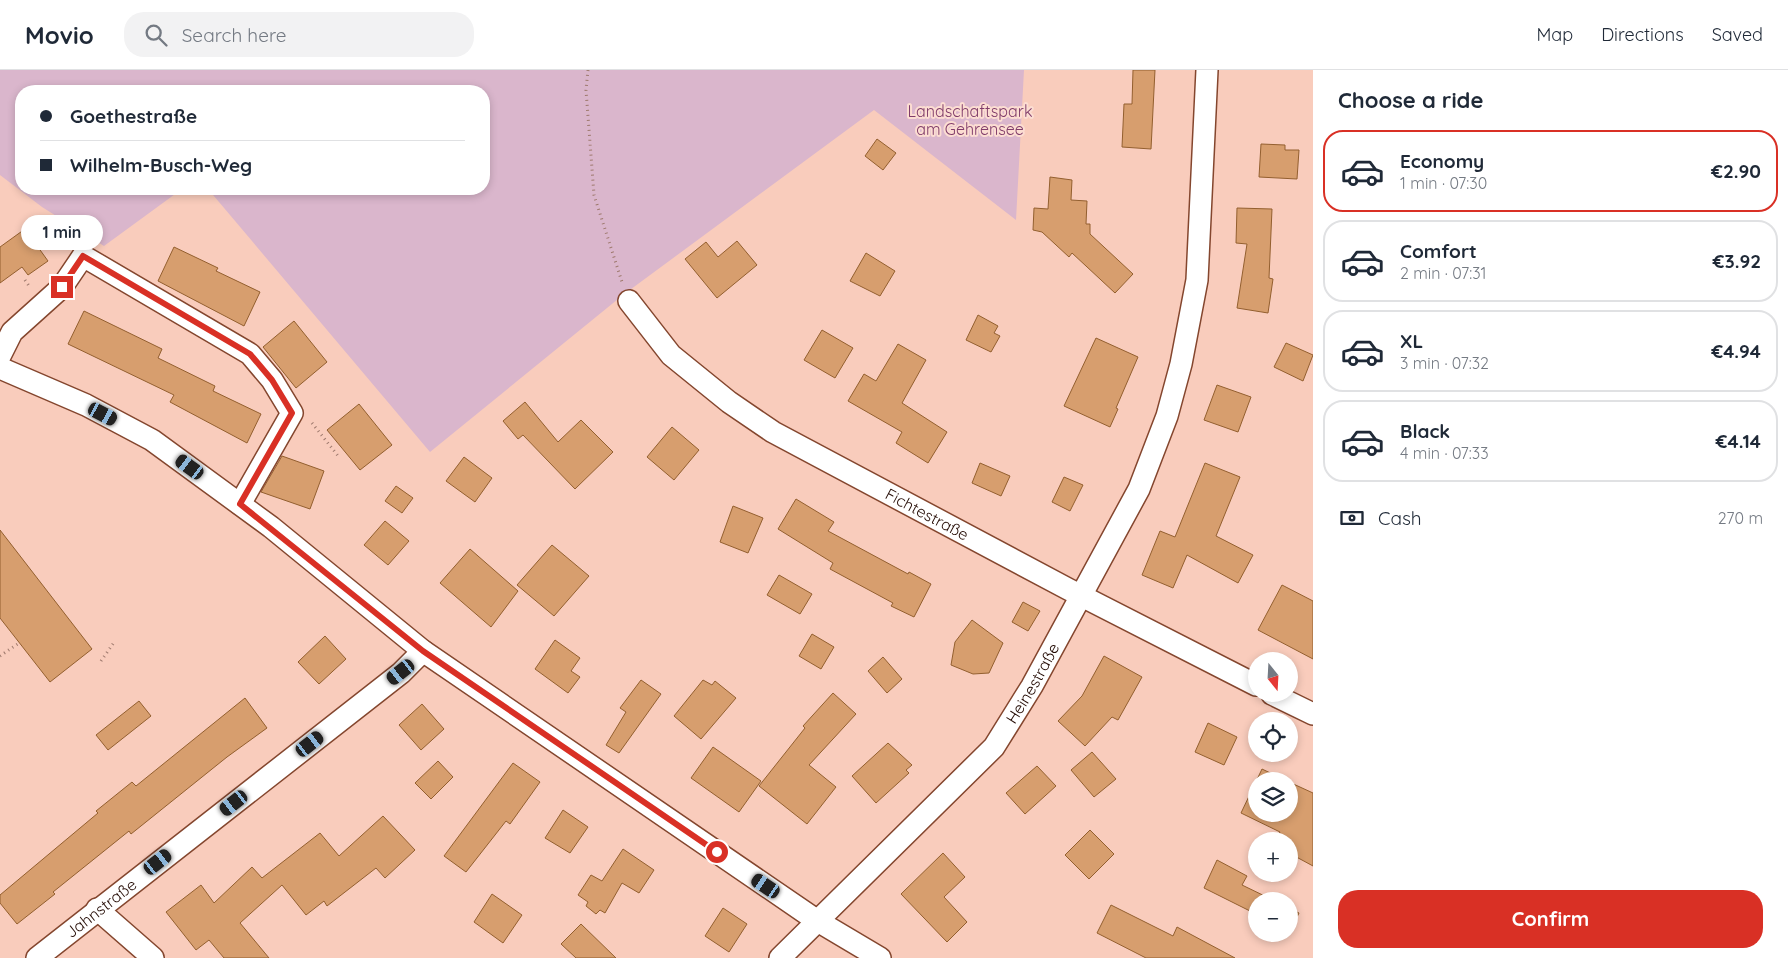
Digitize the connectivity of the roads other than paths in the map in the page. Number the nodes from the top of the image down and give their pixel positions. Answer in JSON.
{"nodes":[{"id":1,"x":1207,"y":70,"type":"edge"},
{"id":2,"x":629,"y":301,"type":"road end"},
{"id":3,"x":0,"y":356,"type":"edge"},
{"id":4,"x":0,"y":368,"type":"edge"},
{"id":5,"x":240,"y":504,"type":"junction"},
{"id":6,"x":1082,"y":596,"type":"junction"},
{"id":7,"x":423,"y":651,"type":"junction"},
{"id":8,"x":1248,"y":681,"type":"edge"},
{"id":9,"x":1288,"y":702,"type":"edge"},
{"id":10,"x":1313,"y":714,"type":"edge"},
{"id":11,"x":98,"y":909,"type":"junction"},
{"id":12,"x":816,"y":920,"type":"junction"},
{"id":13,"x":37,"y":958,"type":"edge"},
{"id":14,"x":153,"y":958,"type":"edge"},
{"id":15,"x":780,"y":958,"type":"edge"},
{"id":16,"x":880,"y":958,"type":"edge"}],
"edges":[{"from":1,"to":6,"type":"street","name":"Heinestraße"},
{"from":2,"to":6,"type":"street","name":"Fichtestraße"},
{"from":3,"to":5,"type":"street"},
{"from":4,"to":5,"type":"street"},
{"from":5,"to":7,"type":"street"},
{"from":6,"to":8,"type":"street","name":"Fichtestraße"},
{"from":6,"to":12,"type":"street","name":"Heinestraße"},
{"from":7,"to":11,"type":"street","name":"Jahnstraße"},
{"from":7,"to":12,"type":"street"},
{"from":9,"to":10,"type":"street"},
{"from":11,"to":13,"type":"street","name":"Jahnstraße"},
{"from":11,"to":14,"type":"street"},
{"from":12,"to":15,"type":"street","name":"Heinestraße"},
{"from":12,"to":16,"type":"street"}]}
